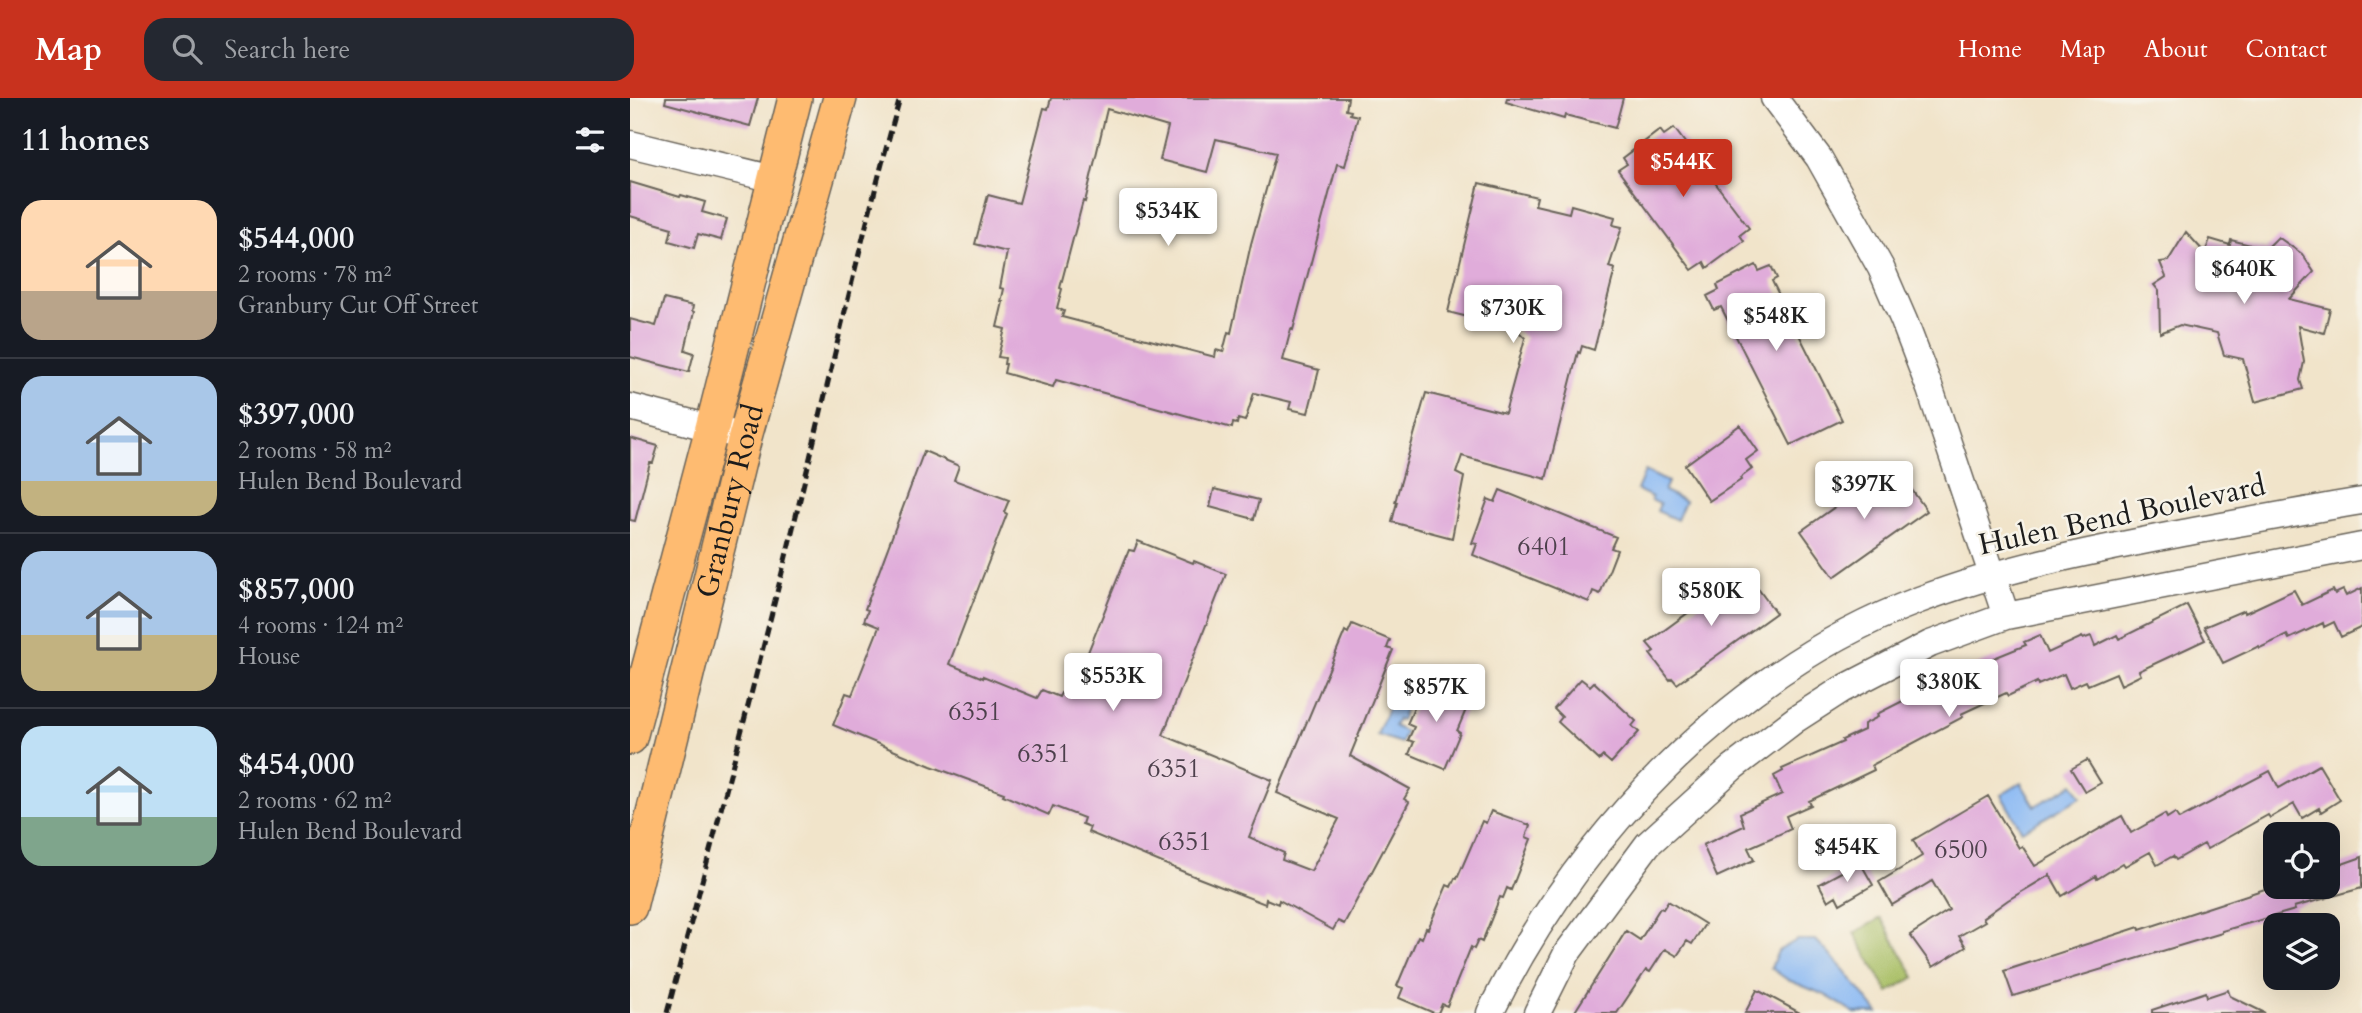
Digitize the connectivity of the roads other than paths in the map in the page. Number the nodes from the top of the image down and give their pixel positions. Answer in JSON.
{"nodes":[{"id":1,"x":795,"y":98,"type":"edge"},
{"id":2,"x":840,"y":98,"type":"edge"},
{"id":3,"x":1774,"y":98,"type":"edge"},
{"id":4,"x":630,"y":144,"type":"edge"},
{"id":5,"x":774,"y":179,"type":"junction"},
{"id":6,"x":630,"y":407,"type":"edge"},
{"id":7,"x":712,"y":428,"type":"junction"},
{"id":8,"x":745,"y":437,"type":"junction"},
{"id":9,"x":2362,"y":501,"type":"edge"},
{"id":10,"x":2362,"y":546,"type":"edge"},
{"id":11,"x":1992,"y":575,"type":"junction"},
{"id":12,"x":2006,"y":616,"type":"junction"},
{"id":13,"x":630,"y":738,"type":"edge"},
{"id":14,"x":1632,"y":802,"type":"junction"},
{"id":15,"x":1613,"y":826,"type":"junction"},
{"id":16,"x":1662,"y":831,"type":"junction"},
{"id":17,"x":1638,"y":858,"type":"junction"},
{"id":18,"x":630,"y":906,"type":"edge"},
{"id":19,"x":1490,"y":1013,"type":"edge"},
{"id":20,"x":1537,"y":1013,"type":"edge"}],
"edges":[{"from":1,"to":5,"type":"main road","name":"Granbury Road"},
{"from":2,"to":8,"type":"main road","name":"Granbury Road"},
{"from":3,"to":11,"type":"street"},
{"from":4,"to":5,"type":"street"},
{"from":5,"to":7,"type":"main road","name":"Granbury Road"},
{"from":6,"to":7,"type":"street"},
{"from":7,"to":8,"type":"street"},
{"from":7,"to":13,"type":"main road","name":"Granbury Road"},
{"from":8,"to":18,"type":"main road","name":"Granbury Road"},
{"from":9,"to":11,"type":"street","name":"Hulen Bend Boulevard"},
{"from":10,"to":12,"type":"street"},
{"from":11,"to":12,"type":"street"},
{"from":11,"to":14,"type":"street","name":"Hulen Bend Boulevard"},
{"from":12,"to":16,"type":"street"},
{"from":14,"to":15,"type":"street","name":"Hulen Bend Boulevard"},
{"from":14,"to":16,"type":"street"},
{"from":15,"to":17,"type":"street"},
{"from":15,"to":19,"type":"street","name":"Hulen Bend Boulevard"},
{"from":16,"to":17,"type":"street"},
{"from":17,"to":20,"type":"street"}]}
